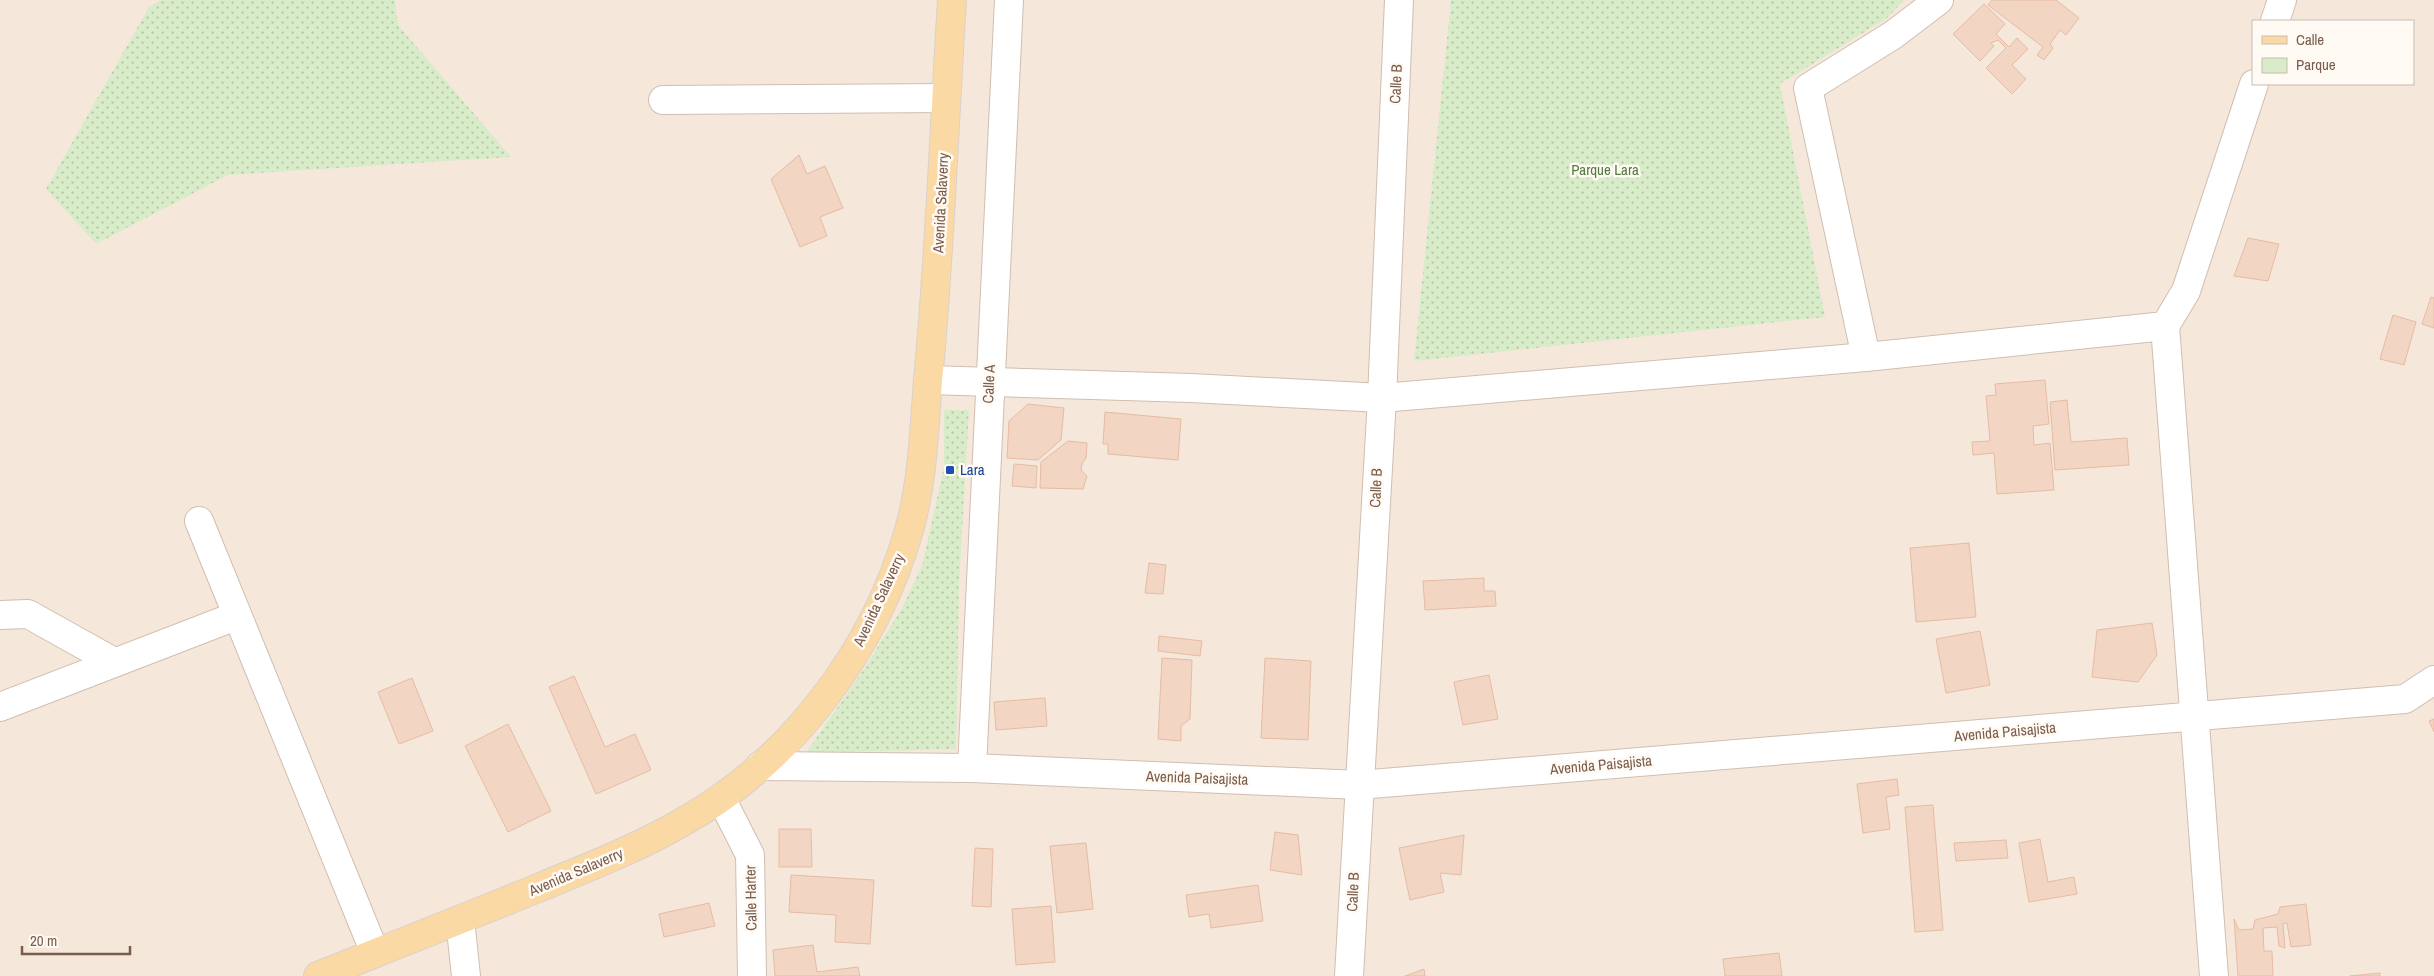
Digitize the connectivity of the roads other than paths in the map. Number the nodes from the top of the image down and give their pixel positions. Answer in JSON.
{"nodes":[{"id":1,"x":952,"y":0,"type":"edge"},
{"id":2,"x":1009,"y":0,"type":"edge"},
{"id":3,"x":1399,"y":0,"type":"edge"},
{"id":4,"x":1939,"y":0,"type":"edge"},
{"id":5,"x":2282,"y":0,"type":"edge"},
{"id":6,"x":2274,"y":20,"type":"edge"},
{"id":7,"x":2254,"y":85,"type":"edge"},
{"id":8,"x":946,"y":98,"type":"junction"},
{"id":9,"x":663,"y":100,"type":"dead end"},
{"id":10,"x":2165,"y":326,"type":"junction"},
{"id":11,"x":1866,"y":357,"type":"junction"},
{"id":12,"x":928,"y":380,"type":"junction"},
{"id":13,"x":989,"y":383,"type":"junction"},
{"id":14,"x":1382,"y":398,"type":"junction"},
{"id":15,"x":198,"y":521,"type":"dead end"},
{"id":16,"x":0,"y":615,"type":"edge"},
{"id":17,"x":236,"y":616,"type":"junction"},
{"id":18,"x":114,"y":662,"type":"junction"},
{"id":19,"x":2434,"y":680,"type":"edge"},
{"id":20,"x":0,"y":707,"type":"edge"},
{"id":21,"x":2196,"y":717,"type":"junction"},
{"id":22,"x":760,"y":766,"type":"junction"},
{"id":23,"x":972,"y":768,"type":"junction"},
{"id":24,"x":1359,"y":785,"type":"junction"},
{"id":25,"x":721,"y":798,"type":"junction"},
{"id":26,"x":460,"y":920,"type":"junction"},
{"id":27,"x":375,"y":953,"type":"junction"},
{"id":28,"x":318,"y":976,"type":"edge"},
{"id":29,"x":466,"y":976,"type":"edge"},
{"id":30,"x":752,"y":976,"type":"edge"},
{"id":31,"x":1349,"y":976,"type":"edge"},
{"id":32,"x":2214,"y":976,"type":"edge"}],
"edges":[{"from":1,"to":8,"type":"main road","name":"Avenida Salaverry"},
{"from":2,"to":13,"type":"street","name":"Calle A"},
{"from":3,"to":14,"type":"street","name":"Calle B"},
{"from":4,"to":11,"type":"street"},
{"from":5,"to":6,"type":"street"},
{"from":7,"to":10,"type":"street"},
{"from":8,"to":9,"type":"street"},
{"from":8,"to":12,"type":"main road","name":"Avenida Salaverry"},
{"from":10,"to":11,"type":"street"},
{"from":10,"to":21,"type":"street"},
{"from":11,"to":14,"type":"street"},
{"from":12,"to":13,"type":"street"},
{"from":12,"to":22,"type":"main road","name":"Avenida Salaverry"},
{"from":13,"to":14,"type":"street"},
{"from":13,"to":23,"type":"street","name":"Calle A"},
{"from":14,"to":24,"type":"street","name":"Calle B"},
{"from":15,"to":17,"type":"street"},
{"from":16,"to":18,"type":"street"},
{"from":17,"to":18,"type":"street"},
{"from":17,"to":27,"type":"street"},
{"from":18,"to":20,"type":"street"},
{"from":19,"to":21,"type":"street","name":"Avenida Paisajista"},
{"from":21,"to":24,"type":"street","name":"Avenida Paisajista"},
{"from":21,"to":32,"type":"street"},
{"from":22,"to":23,"type":"street","name":"Avenida Paisajista"},
{"from":22,"to":25,"type":"main road","name":"Avenida Salaverry"},
{"from":23,"to":24,"type":"street","name":"Avenida Paisajista"},
{"from":24,"to":31,"type":"street","name":"Calle B"},
{"from":25,"to":26,"type":"main road","name":"Avenida Salaverry"},
{"from":25,"to":30,"type":"street","name":"Calle Harter"},
{"from":26,"to":27,"type":"main road","name":"Avenida Salaverry"},
{"from":26,"to":29,"type":"street"},
{"from":27,"to":28,"type":"main road","name":"Avenida Salaverry"}]}
